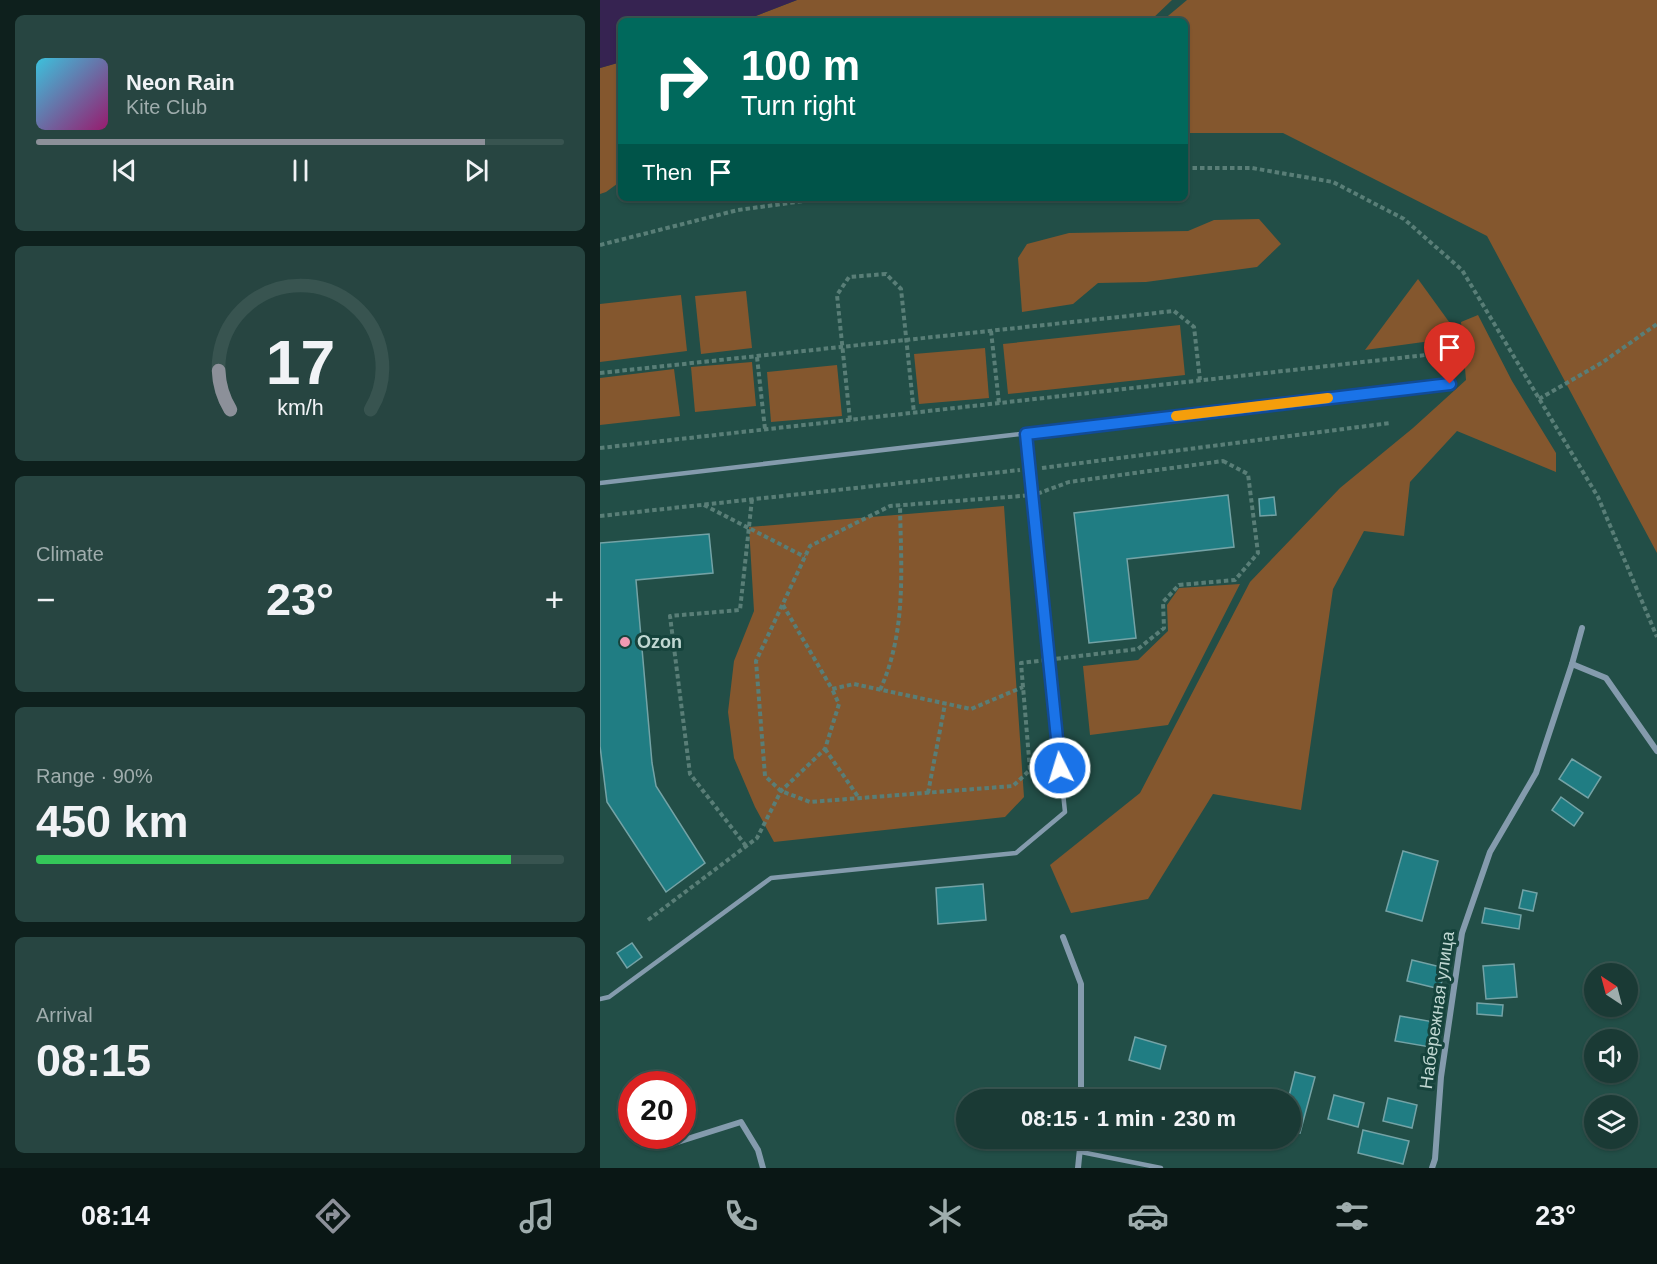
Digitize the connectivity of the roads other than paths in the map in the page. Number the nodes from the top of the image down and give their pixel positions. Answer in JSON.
{"nodes":[{"id":1,"x":1450,"y":384,"type":"dead end"},
{"id":2,"x":1026,"y":434,"type":"junction"},
{"id":3,"x":600,"y":483,"type":"edge"},
{"id":4,"x":1582,"y":628,"type":"dead end"},
{"id":5,"x":1572,"y":664,"type":"junction"},
{"id":6,"x":1657,"y":751,"type":"edge"},
{"id":7,"x":1063,"y":937,"type":"dead end"},
{"id":8,"x":600,"y":999,"type":"edge"},
{"id":9,"x":1081,"y":1089,"type":"edge"},
{"id":10,"x":696,"y":1136,"type":"edge"},
{"id":11,"x":1081,"y":1152,"type":"joint"},
{"id":12,"x":763,"y":1168,"type":"edge"},
{"id":13,"x":1078,"y":1168,"type":"edge"},
{"id":14,"x":1161,"y":1168,"type":"edge"},
{"id":15,"x":1432,"y":1168,"type":"edge"}],
"edges":[{"from":1,"to":2,"type":"lane"},
{"from":2,"to":3,"type":"lane"},
{"from":2,"to":8,"type":"lane"},
{"from":4,"to":5,"type":"street","name":"Набережная улица"},
{"from":5,"to":6,"type":"street"},
{"from":5,"to":15,"type":"street","name":"Набережная улица"},
{"from":7,"to":9,"type":"street"},
{"from":10,"to":12,"type":"street"},
{"from":11,"to":13,"type":"street"},
{"from":11,"to":14,"type":"lane"}]}
